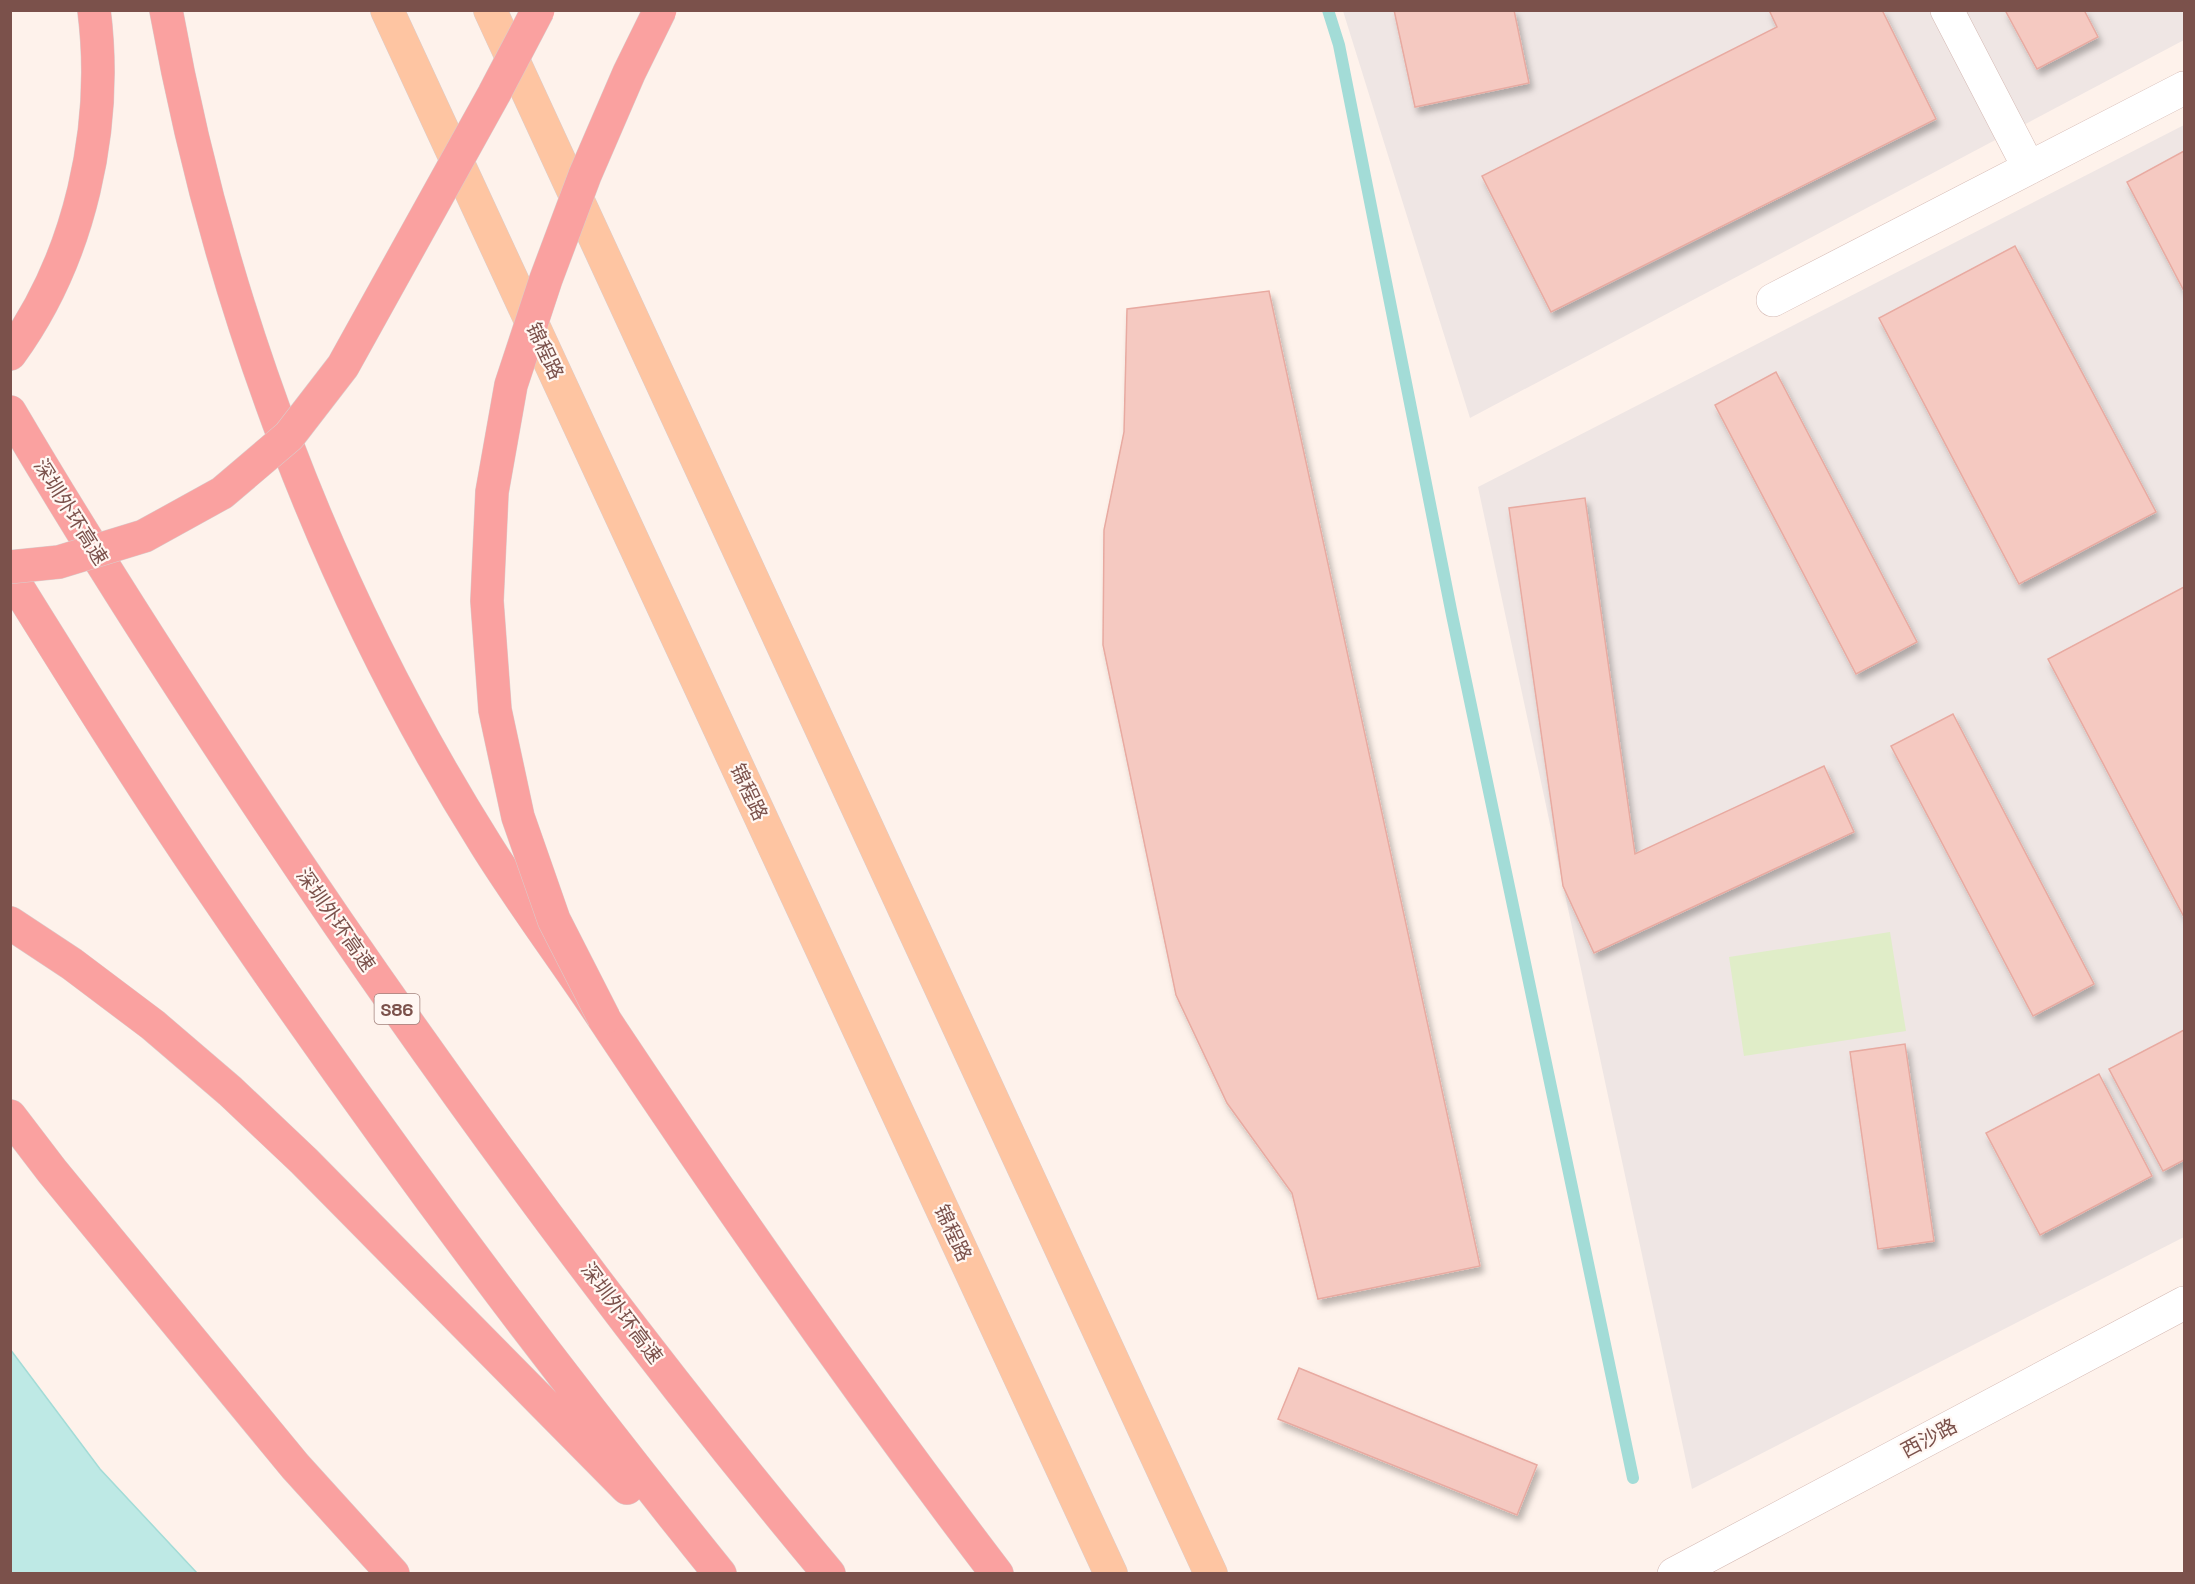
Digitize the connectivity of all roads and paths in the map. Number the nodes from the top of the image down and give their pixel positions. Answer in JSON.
{"nodes":[{"id":1,"x":94,"y":10,"type":"edge"},
{"id":2,"x":166,"y":10,"type":"edge"},
{"id":3,"x":387,"y":10,"type":"edge"},
{"id":4,"x":490,"y":10,"type":"edge"},
{"id":5,"x":538,"y":10,"type":"edge"},
{"id":6,"x":660,"y":10,"type":"edge"},
{"id":7,"x":1947,"y":10,"type":"edge"},
{"id":8,"x":2184,"y":88,"type":"edge"},
{"id":9,"x":2029,"y":168,"type":"junction"},
{"id":10,"x":1773,"y":300,"type":"dead end"},
{"id":11,"x":10,"y":354,"type":"edge"},
{"id":12,"x":10,"y":412,"type":"edge"},
{"id":13,"x":10,"y":567,"type":"edge"},
{"id":14,"x":10,"y":575,"type":"edge"},
{"id":15,"x":10,"y":922,"type":"edge"},
{"id":16,"x":604,"y":1018,"type":"junction"},
{"id":17,"x":10,"y":1116,"type":"edge"},
{"id":18,"x":2184,"y":1303,"type":"edge"},
{"id":19,"x":393,"y":1574,"type":"edge"},
{"id":20,"x":712,"y":1574,"type":"edge"},
{"id":21,"x":720,"y":1574,"type":"edge"},
{"id":22,"x":829,"y":1574,"type":"edge"},
{"id":23,"x":997,"y":1574,"type":"edge"},
{"id":24,"x":1111,"y":1574,"type":"edge"},
{"id":25,"x":1211,"y":1574,"type":"edge"},
{"id":26,"x":1674,"y":1574,"type":"edge"}],
"edges":[{"from":1,"to":11,"type":"highway"},
{"from":2,"to":16,"type":"highway","bridge":true},
{"from":3,"to":24,"type":"main road","name":"锦程路"},
{"from":4,"to":25,"type":"main road"},
{"from":5,"to":13,"type":"highway","bridge":true},
{"from":6,"to":16,"type":"highway","bridge":true},
{"from":7,"to":9,"type":"street"},
{"from":8,"to":9,"type":"street"},
{"from":9,"to":10,"type":"street"},
{"from":12,"to":22,"type":"highway","name":"深圳外环高速","number":"S86"},
{"from":14,"to":21,"type":"highway"},
{"from":15,"to":20,"type":"highway"},
{"from":16,"to":23,"type":"highway"},
{"from":17,"to":19,"type":"highway"},
{"from":18,"to":26,"type":"street","name":"西沙路"}]}
